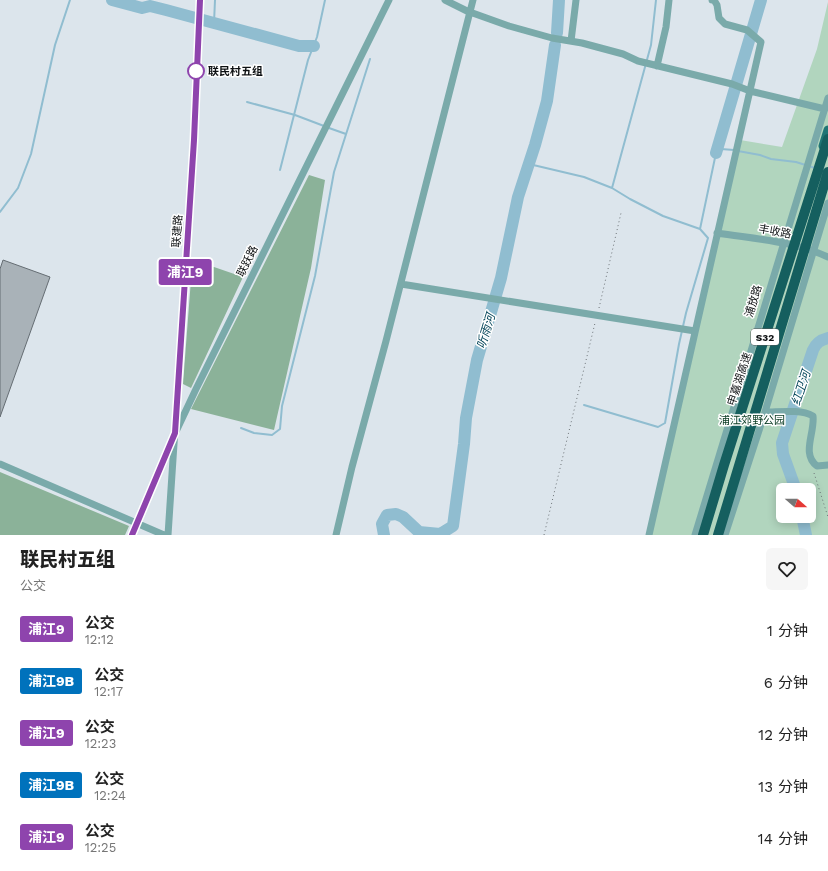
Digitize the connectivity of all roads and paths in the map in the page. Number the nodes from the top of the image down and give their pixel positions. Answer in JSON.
{"nodes":[{"id":1,"x":200,"y":0,"type":"edge"},
{"id":2,"x":389,"y":0,"type":"edge"},
{"id":3,"x":445,"y":0,"type":"edge"},
{"id":4,"x":472,"y":0,"type":"edge"},
{"id":5,"x":576,"y":0,"type":"edge"},
{"id":6,"x":669,"y":0,"type":"edge"},
{"id":7,"x":712,"y":0,"type":"edge"},
{"id":8,"x":470,"y":12,"type":"junction"},
{"id":9,"x":571,"y":41,"type":"junction"},
{"id":10,"x":657,"y":66,"type":"junction"},
{"id":11,"x":747,"y":89,"type":"junction"},
{"id":12,"x":828,"y":98,"type":"edge"},
{"id":13,"x":825,"y":109,"type":"junction"},
{"id":14,"x":828,"y":130,"type":"edge"},
{"id":15,"x":828,"y":138,"type":"edge"},
{"id":16,"x":828,"y":172,"type":"edge"},
{"id":17,"x":828,"y":181,"type":"edge"},
{"id":18,"x":828,"y":203,"type":"edge"},
{"id":19,"x":622,"y":213,"type":"dead end"},
{"id":20,"x":717,"y":233,"type":"junction"},
{"id":21,"x":783,"y":243,"type":"junction"},
{"id":22,"x":814,"y":251,"type":"junction"},
{"id":23,"x":828,"y":257,"type":"edge"},
{"id":24,"x":401,"y":284,"type":"junction"},
{"id":25,"x":597,"y":315,"type":"junction"},
{"id":26,"x":695,"y":331,"type":"junction"},
{"id":27,"x":765,"y":412,"type":"junction"},
{"id":28,"x":175,"y":433,"type":"junction"},
{"id":29,"x":0,"y":464,"type":"edge"},
{"id":30,"x":828,"y":465,"type":"edge"},
{"id":31,"x":814,"y":472,"type":"dead end"},
{"id":32,"x":828,"y":517,"type":"edge"},
{"id":33,"x":137,"y":524,"type":"junction"},
{"id":34,"x":132,"y":535,"type":"edge"},
{"id":35,"x":164,"y":535,"type":"edge"},
{"id":36,"x":168,"y":535,"type":"edge"},
{"id":37,"x":336,"y":535,"type":"edge"},
{"id":38,"x":544,"y":535,"type":"edge"},
{"id":39,"x":649,"y":535,"type":"edge"},
{"id":40,"x":695,"y":535,"type":"edge"},
{"id":41,"x":702,"y":535,"type":"edge"},
{"id":42,"x":719,"y":535,"type":"edge"},
{"id":43,"x":725,"y":535,"type":"edge"}],
"edges":[{"from":1,"to":28,"type":"street","name":"联建路"},
{"from":2,"to":28,"type":"street","name":"联跃路"},
{"from":3,"to":8,"type":"street"},
{"from":4,"to":8,"type":"street"},
{"from":5,"to":9,"type":"street"},
{"from":6,"to":10,"type":"street"},
{"from":7,"to":11,"type":"street"},
{"from":8,"to":9,"type":"street"},
{"from":8,"to":24,"type":"street"},
{"from":9,"to":10,"type":"street"},
{"from":10,"to":11,"type":"street"},
{"from":11,"to":13,"type":"street"},
{"from":11,"to":20,"type":"street"},
{"from":12,"to":13,"type":"street","name":"浦放路"},
{"from":13,"to":21,"type":"street","name":"浦放路"},
{"from":14,"to":41,"type":"main road","name":"浦放路"},
{"from":15,"to":41,"type":"highway","name":"申嘉湖高速","number":"S32"},
{"from":16,"to":42,"type":"highway","number":"S32"},
{"from":17,"to":42,"type":"main road"},
{"from":18,"to":22,"type":"street"},
{"from":19,"to":25,"type":"path"},
{"from":20,"to":21,"type":"street","name":"丰收路"},
{"from":20,"to":26,"type":"street"},
{"from":21,"to":22,"type":"street","name":"丰收路"},
{"from":21,"to":40,"type":"street","name":"浦放路"},
{"from":22,"to":23,"type":"street","name":"丰收路"},
{"from":22,"to":27,"type":"street"},
{"from":24,"to":25,"type":"street"},
{"from":24,"to":37,"type":"street"},
{"from":25,"to":26,"type":"street"},
{"from":25,"to":38,"type":"path"},
{"from":26,"to":39,"type":"street"},
{"from":27,"to":30,"type":"street"},
{"from":27,"to":43,"type":"street"},
{"from":28,"to":33,"type":"street","name":"联跃路"},
{"from":28,"to":36,"type":"street","name":"联建路"},
{"from":29,"to":33,"type":"street"},
{"from":31,"to":32,"type":"path"},
{"from":33,"to":34,"type":"street","name":"联跃路"},
{"from":33,"to":35,"type":"street"}]}
